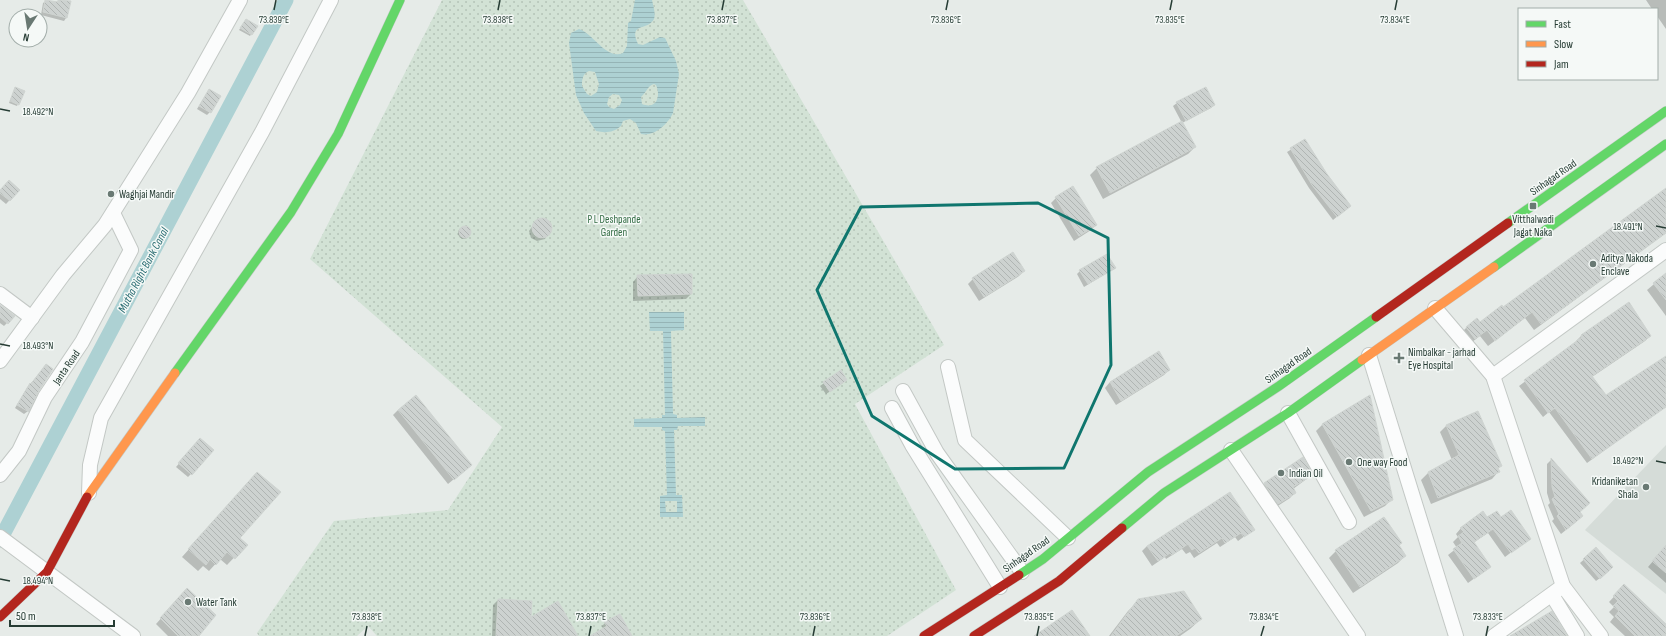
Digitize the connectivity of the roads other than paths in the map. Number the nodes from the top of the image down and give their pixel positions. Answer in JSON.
{"nodes":[{"id":1,"x":240,"y":0,"type":"edge"},
{"id":2,"x":331,"y":0,"type":"edge"},
{"id":3,"x":400,"y":0,"type":"edge"},
{"id":4,"x":1666,"y":111,"type":"edge"},
{"id":5,"x":1650,"y":122,"type":"junction"},
{"id":6,"x":1666,"y":144,"type":"edge"},
{"id":7,"x":113,"y":213,"type":"junction"},
{"id":8,"x":1666,"y":250,"type":"edge"},
{"id":9,"x":0,"y":294,"type":"edge"},
{"id":10,"x":1435,"y":308,"type":"junction"},
{"id":11,"x":32,"y":318,"type":"junction"},
{"id":12,"x":1369,"y":355,"type":"junction"},
{"id":13,"x":0,"y":361,"type":"edge"},
{"id":14,"x":948,"y":367,"type":"dead end"},
{"id":15,"x":1493,"y":376,"type":"junction"},
{"id":16,"x":903,"y":391,"type":"dead end"},
{"id":17,"x":892,"y":408,"type":"dead end"},
{"id":18,"x":1288,"y":412,"type":"junction"},
{"id":19,"x":1231,"y":450,"type":"junction"},
{"id":20,"x":0,"y":475,"type":"edge"},
{"id":21,"x":90,"y":493,"type":"junction"},
{"id":22,"x":1349,"y":522,"type":"dead end"},
{"id":23,"x":0,"y":537,"type":"edge"},
{"id":24,"x":1068,"y":538,"type":"junction"},
{"id":25,"x":42,"y":569,"type":"junction"},
{"id":26,"x":1022,"y":572,"type":"junction"},
{"id":27,"x":1563,"y":586,"type":"junction"},
{"id":28,"x":1000,"y":587,"type":"junction"},
{"id":29,"x":1552,"y":594,"type":"junction"},
{"id":30,"x":0,"y":617,"type":"edge"},
{"id":31,"x":134,"y":636,"type":"edge"},
{"id":32,"x":924,"y":636,"type":"edge"},
{"id":33,"x":974,"y":636,"type":"edge"},
{"id":34,"x":1358,"y":636,"type":"edge"},
{"id":35,"x":1456,"y":636,"type":"edge"},
{"id":36,"x":1494,"y":636,"type":"edge"},
{"id":37,"x":1577,"y":636,"type":"edge"},
{"id":38,"x":1601,"y":636,"type":"edge"}],
"edges":[{"from":1,"to":7,"type":"street"},
{"from":2,"to":21,"type":"street"},
{"from":3,"to":21,"type":"main road"},
{"from":4,"to":5,"type":"main road","name":"Sinhagad Road"},
{"from":5,"to":6,"type":"street"},
{"from":5,"to":24,"type":"main road","name":"Sinhagad Road"},
{"from":6,"to":10,"type":"main road"},
{"from":7,"to":11,"type":"street"},
{"from":7,"to":20,"type":"street","name":"Janta Road"},
{"from":8,"to":15,"type":"street"},
{"from":9,"to":11,"type":"street"},
{"from":10,"to":12,"type":"main road"},
{"from":10,"to":15,"type":"street"},
{"from":11,"to":13,"type":"street"},
{"from":12,"to":18,"type":"main road"},
{"from":12,"to":35,"type":"street"},
{"from":14,"to":24,"type":"street"},
{"from":15,"to":27,"type":"street"},
{"from":16,"to":26,"type":"street"},
{"from":17,"to":28,"type":"street"},
{"from":18,"to":19,"type":"main road"},
{"from":18,"to":22,"type":"street"},
{"from":19,"to":33,"type":"main road"},
{"from":19,"to":34,"type":"street"},
{"from":21,"to":25,"type":"main road"},
{"from":23,"to":25,"type":"street"},
{"from":24,"to":26,"type":"main road","name":"Sinhagad Road"},
{"from":25,"to":30,"type":"main road"},
{"from":25,"to":31,"type":"street"},
{"from":26,"to":28,"type":"main road","name":"Sinhagad Road"},
{"from":27,"to":29,"type":"street"},
{"from":27,"to":38,"type":"street"},
{"from":28,"to":32,"type":"main road","name":"Sinhagad Road"},
{"from":29,"to":36,"type":"street"},
{"from":29,"to":37,"type":"street"}]}
